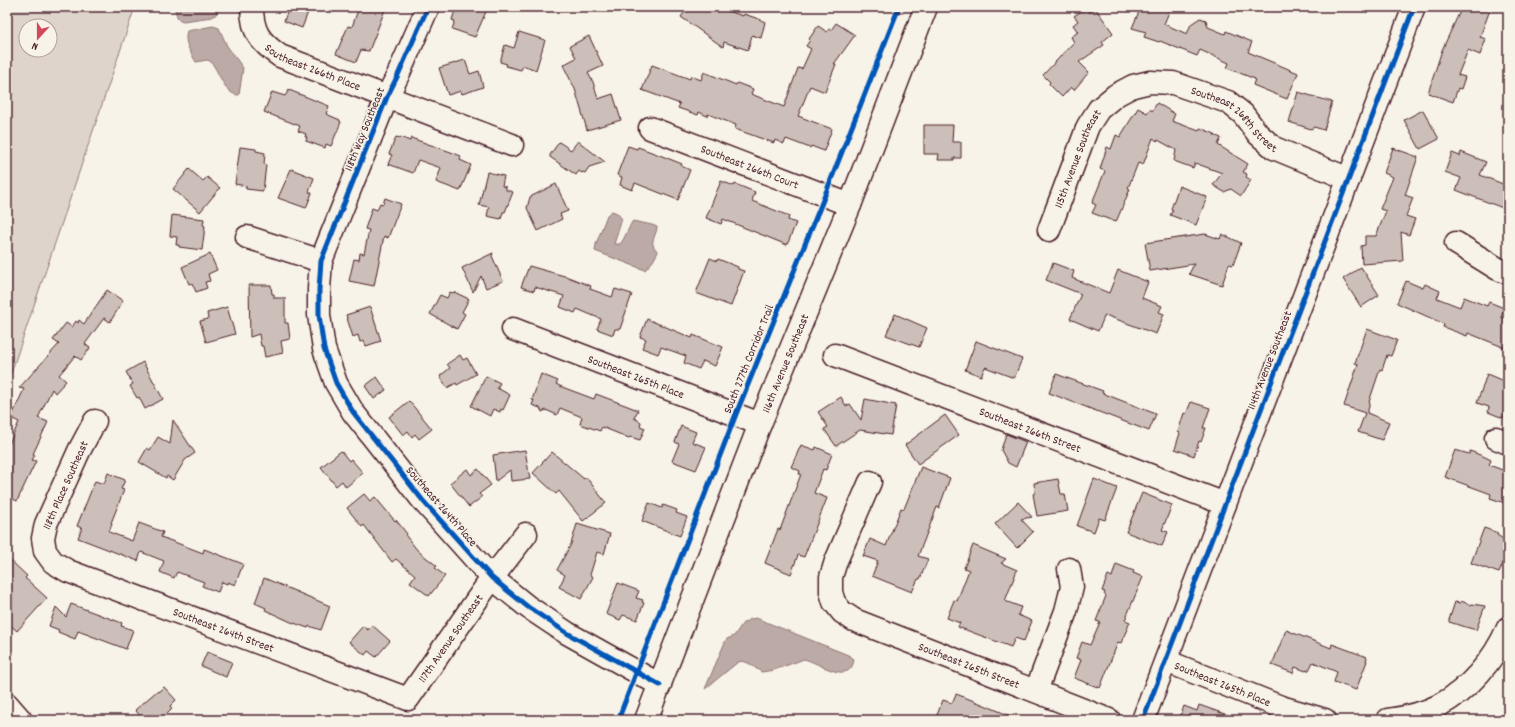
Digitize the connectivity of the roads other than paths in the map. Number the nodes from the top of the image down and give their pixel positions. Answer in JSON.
{"nodes":[{"id":1,"x":252,"y":7,"type":"edge"},
{"id":2,"x":428,"y":7,"type":"edge"},
{"id":3,"x":926,"y":7,"type":"edge"},
{"id":4,"x":1414,"y":7,"type":"edge"},
{"id":5,"x":1116,"y":95,"type":"joint"},
{"id":6,"x":387,"y":97,"type":"junction"},
{"id":7,"x":650,"y":128,"type":"dead end"},
{"id":8,"x":512,"y":145,"type":"dead end"},
{"id":9,"x":1349,"y":179,"type":"junction"},
{"id":10,"x":850,"y":205,"type":"junction"},
{"id":11,"x":1049,"y":230,"type":"dead end"},
{"id":12,"x":247,"y":237,"type":"dead end"},
{"id":13,"x":1456,"y":243,"type":"dead end"},
{"id":14,"x":321,"y":261,"type":"junction"},
{"id":15,"x":1508,"y":273,"type":"edge"},
{"id":16,"x":513,"y":329,"type":"dead end"},
{"id":17,"x":835,"y":355,"type":"dead end"},
{"id":18,"x":95,"y":421,"type":"dead end"},
{"id":19,"x":760,"y":424,"type":"junction"},
{"id":20,"x":870,"y":482,"type":"dead end"},
{"id":21,"x":1225,"y":504,"type":"junction"},
{"id":22,"x":526,"y":534,"type":"dead end"},
{"id":23,"x":45,"y":551,"type":"joint"},
{"id":24,"x":1069,"y":569,"type":"dead end"},
{"id":25,"x":492,"y":578,"type":"junction"},
{"id":26,"x":1508,"y":629,"type":"edge"},
{"id":27,"x":1166,"y":661,"type":"junction"},
{"id":28,"x":660,"y":685,"type":"junction"},
{"id":29,"x":1036,"y":690,"type":"junction"},
{"id":30,"x":408,"y":699,"type":"joint"},
{"id":31,"x":7,"y":704,"type":"edge"},
{"id":32,"x":1440,"y":713,"type":"edge"},
{"id":33,"x":21,"y":720,"type":"edge"},
{"id":34,"x":646,"y":720,"type":"edge"},
{"id":35,"x":1109,"y":720,"type":"edge"},
{"id":36,"x":1143,"y":720,"type":"edge"},
{"id":37,"x":1325,"y":720,"type":"edge"},
{"id":38,"x":1388,"y":720,"type":"edge"}],
"edges":[{"from":1,"to":6,"type":"street","name":"Southeast 266th Place"},
{"from":2,"to":6,"type":"street","name":"118th Way Southeast"},
{"from":3,"to":10,"type":"street","name":"116th Avenue Southeast"},
{"from":4,"to":9,"type":"street","name":"114th Avenue Southeast"},
{"from":5,"to":9,"type":"street","name":"Southeast 268th Street"},
{"from":5,"to":11,"type":"street","name":"115th Avenue Southeast"},
{"from":6,"to":8,"type":"street","name":"Southeast 266th Place"},
{"from":6,"to":14,"type":"street","name":"118th Way Southeast"},
{"from":7,"to":10,"type":"street","name":"Southeast 266th Court"},
{"from":9,"to":21,"type":"street","name":"114th Avenue Southeast"},
{"from":10,"to":19,"type":"street","name":"116th Avenue Southeast"},
{"from":12,"to":14,"type":"street"},
{"from":13,"to":15,"type":"street"},
{"from":14,"to":25,"type":"street","name":"Southeast 264th Place"},
{"from":16,"to":19,"type":"street","name":"Southeast 265th Place"},
{"from":17,"to":21,"type":"street","name":"Southeast 266th Street"},
{"from":18,"to":23,"type":"street","name":"118th Place Southeast"},
{"from":19,"to":28,"type":"street","name":"116th Avenue Southeast"},
{"from":20,"to":29,"type":"street","name":"Southeast 265th Street"},
{"from":21,"to":27,"type":"street","name":"114th Avenue Southeast"},
{"from":22,"to":25,"type":"street","name":"117th Avenue Southeast"},
{"from":23,"to":30,"type":"street","name":"Southeast 264th Street"},
{"from":24,"to":29,"type":"street"},
{"from":25,"to":28,"type":"street","name":"Southeast 264th Place"},
{"from":25,"to":30,"type":"street","name":"117th Avenue Southeast"},
{"from":26,"to":32,"type":"street"},
{"from":27,"to":36,"type":"street","name":"114th Avenue Southeast"},
{"from":27,"to":37,"type":"street","name":"Southeast 265th Place"},
{"from":28,"to":34,"type":"street","name":"116th Avenue Southeast"},
{"from":29,"to":35,"type":"street","name":"Southeast 265th Street"},
{"from":31,"to":33,"type":"street"},
{"from":32,"to":38,"type":"street"}]}
